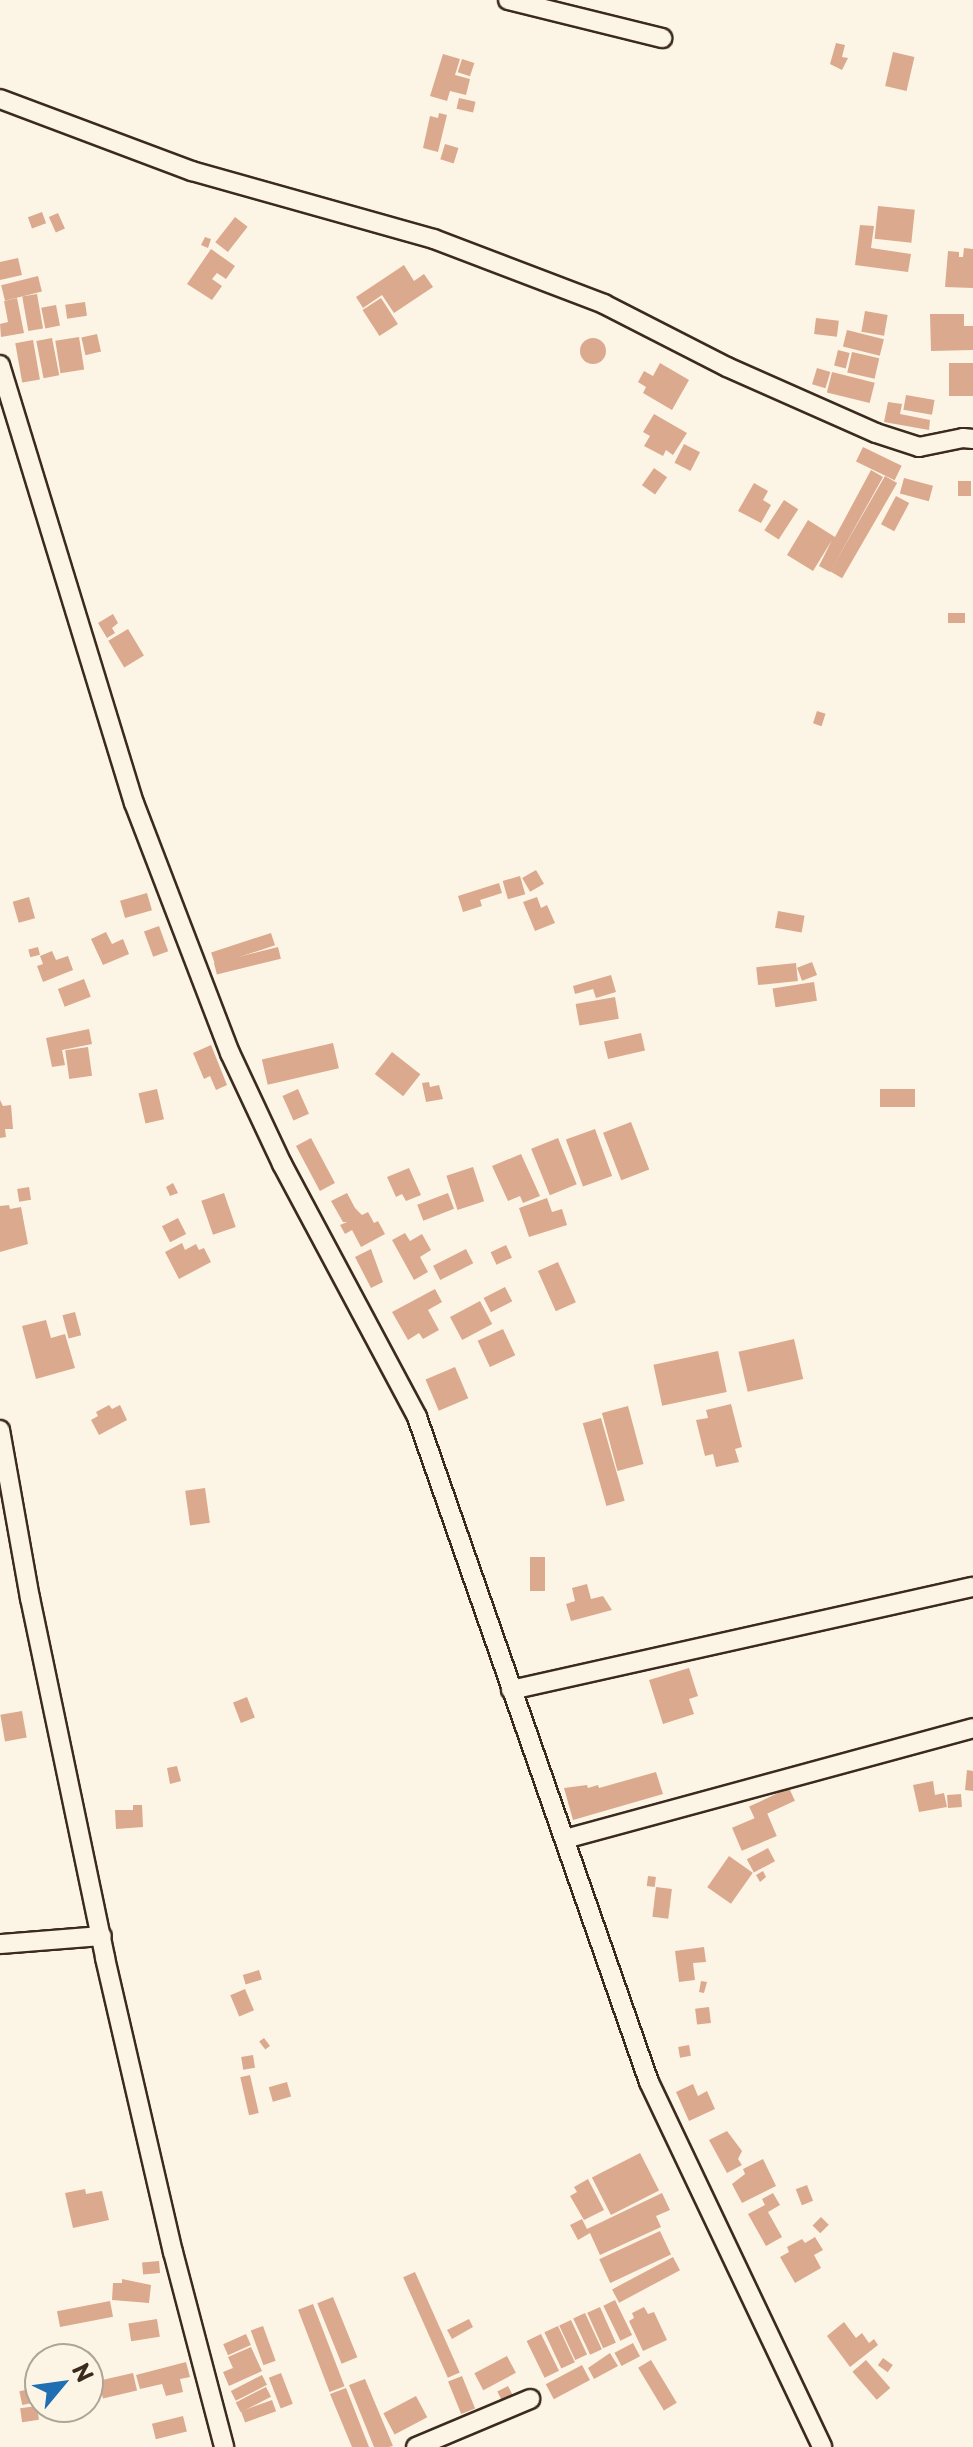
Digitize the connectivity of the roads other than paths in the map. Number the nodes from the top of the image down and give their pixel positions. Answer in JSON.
{"nodes":[{"id":1,"x":508,"y":0,"type":"edge"},
{"id":2,"x":662,"y":38,"type":"dead end"},
{"id":3,"x":0,"y":99,"type":"edge"},
{"id":4,"x":0,"y":365,"type":"edge"},
{"id":5,"x":973,"y":439,"type":"edge"},
{"id":6,"x":0,"y":1430,"type":"edge"},
{"id":7,"x":973,"y":1587,"type":"edge"},
{"id":8,"x":511,"y":1690,"type":"junction"},
{"id":9,"x":973,"y":1728,"type":"edge"},
{"id":10,"x":565,"y":1839,"type":"junction"},
{"id":11,"x":102,"y":1936,"type":"junction"},
{"id":12,"x":0,"y":1944,"type":"edge"},
{"id":13,"x":530,"y":2399,"type":"dead end"},
{"id":14,"x":224,"y":2447,"type":"edge"},
{"id":15,"x":416,"y":2447,"type":"edge"},
{"id":16,"x":822,"y":2447,"type":"edge"}],
"edges":[{"from":1,"to":2,"type":"street"},
{"from":3,"to":5,"type":"street"},
{"from":4,"to":8,"type":"street"},
{"from":6,"to":11,"type":"street"},
{"from":7,"to":8,"type":"street"},
{"from":8,"to":10,"type":"street"},
{"from":9,"to":10,"type":"street"},
{"from":10,"to":16,"type":"street"},
{"from":11,"to":12,"type":"street"},
{"from":11,"to":14,"type":"street"},
{"from":13,"to":15,"type":"street"}]}
